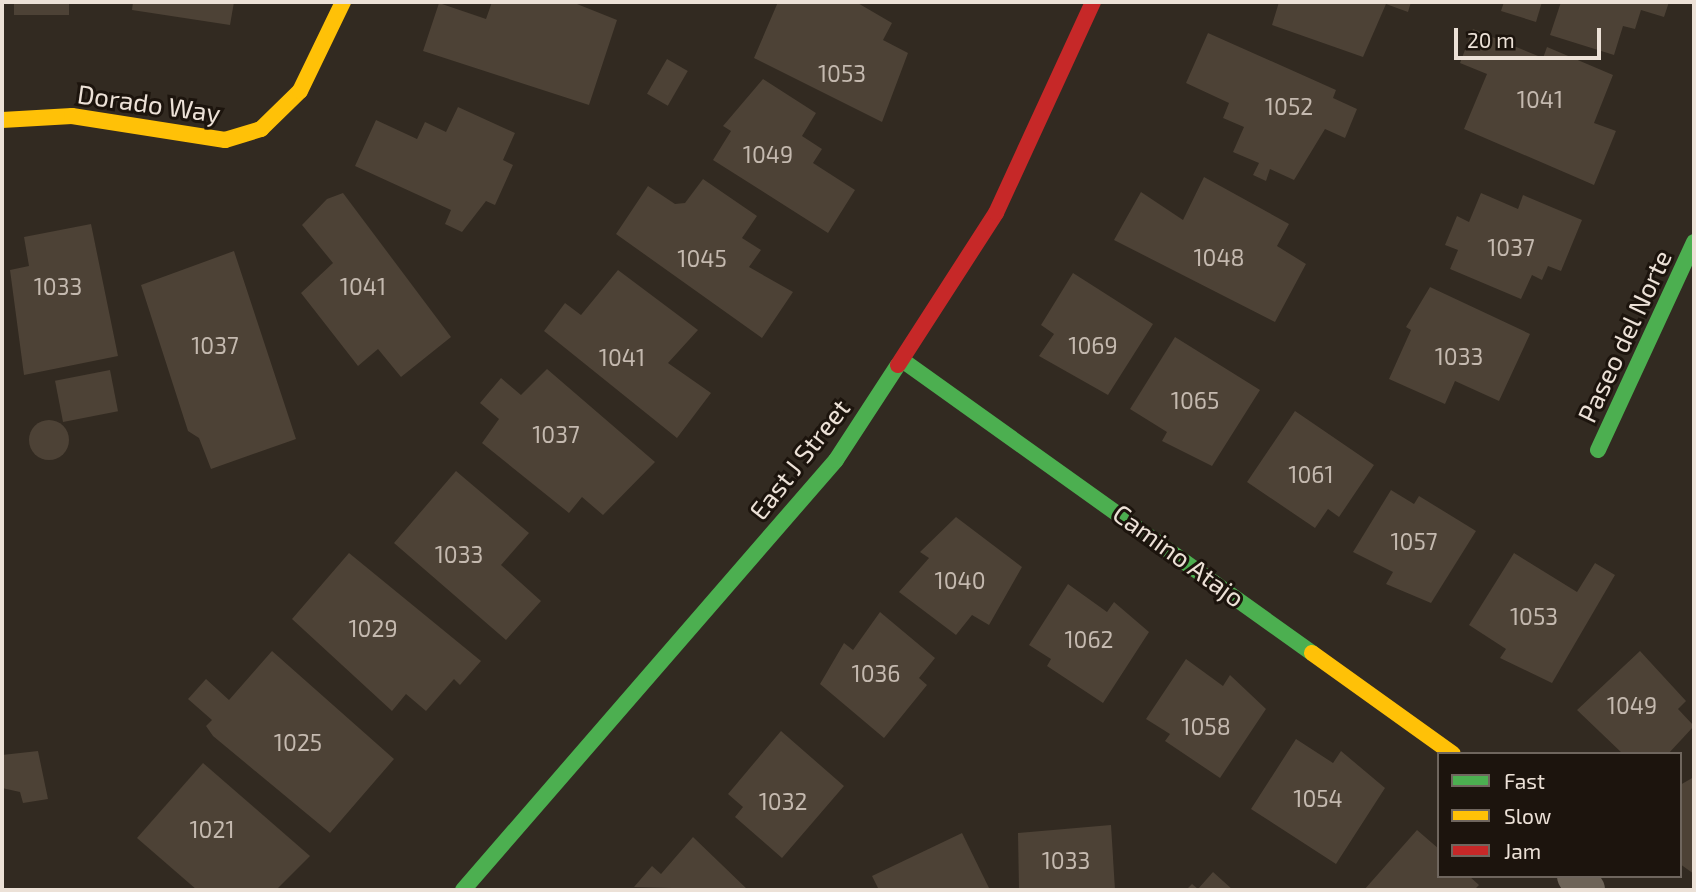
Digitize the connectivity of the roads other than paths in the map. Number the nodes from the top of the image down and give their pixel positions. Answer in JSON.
{"nodes":[{"id":1,"x":342,"y":2,"type":"edge"},
{"id":2,"x":1093,"y":2,"type":"edge"},
{"id":3,"x":2,"y":120,"type":"edge"},
{"id":4,"x":1694,"y":242,"type":"edge"},
{"id":5,"x":902,"y":360,"type":"junction"},
{"id":6,"x":1598,"y":450,"type":"dead end"},
{"id":7,"x":1450,"y":752,"type":"edge"},
{"id":8,"x":463,"y":890,"type":"edge"}],
"edges":[{"from":1,"to":3,"type":"street","name":"Dorado Way"},
{"from":2,"to":5,"type":"street","name":"East J Street"},
{"from":4,"to":6,"type":"street","name":"Paseo del Norte"},
{"from":5,"to":7,"type":"street","name":"Camino Atajo"},
{"from":5,"to":8,"type":"street","name":"East J Street"}]}
